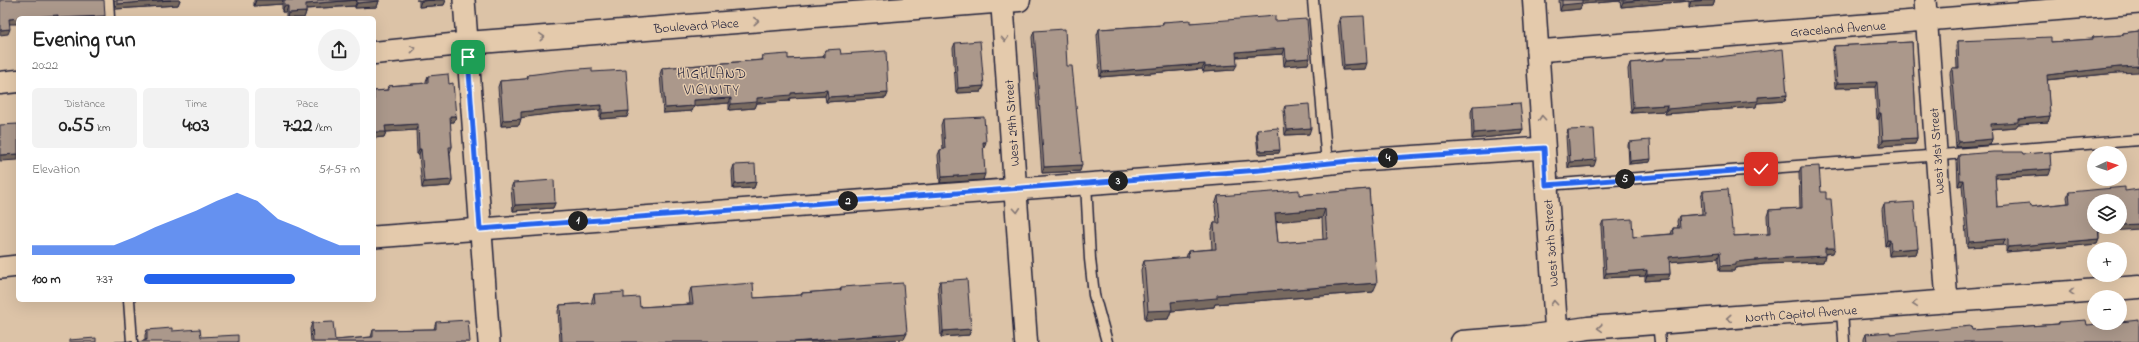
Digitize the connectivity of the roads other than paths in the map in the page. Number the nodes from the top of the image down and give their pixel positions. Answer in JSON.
{"nodes":[{"id":1,"x":108,"y":0,"type":"edge"},
{"id":2,"x":464,"y":0,"type":"edge"},
{"id":3,"x":1007,"y":0,"type":"edge"},
{"id":4,"x":1313,"y":0,"type":"edge"},
{"id":5,"x":1534,"y":0,"type":"edge"},
{"id":6,"x":1925,"y":0,"type":"edge"},
{"id":7,"x":2139,"y":3,"type":"edge"},
{"id":8,"x":109,"y":16,"type":"edge"},
{"id":9,"x":1926,"y":21,"type":"junction"},
{"id":10,"x":467,"y":43,"type":"junction"},
{"id":11,"x":1537,"y":51,"type":"junction"},
{"id":12,"x":376,"y":53,"type":"edge"},
{"id":13,"x":16,"y":81,"type":"edge"},
{"id":14,"x":0,"y":83,"type":"edge"},
{"id":15,"x":2139,"y":140,"type":"edge"},
{"id":16,"x":1544,"y":148,"type":"junction"},
{"id":17,"x":1936,"y":156,"type":"junction"},
{"id":18,"x":1327,"y":164,"type":"junction"},
{"id":19,"x":1086,"y":183,"type":"junction"},
{"id":20,"x":1546,"y":185,"type":"junction"},
{"id":21,"x":1016,"y":188,"type":"junction"},
{"id":22,"x":480,"y":229,"type":"junction"},
{"id":23,"x":376,"y":238,"type":"edge"},
{"id":24,"x":16,"y":266,"type":"edge"},
{"id":25,"x":0,"y":268,"type":"edge"},
{"id":26,"x":2139,"y":287,"type":"edge"},
{"id":27,"x":129,"y":302,"type":"edge"},
{"id":28,"x":1947,"y":302,"type":"junction"},
{"id":29,"x":1842,"y":310,"type":"junction"},
{"id":30,"x":1659,"y":333,"type":"edge"},
{"id":31,"x":1557,"y":338,"type":"edge"},
{"id":32,"x":132,"y":342,"type":"edge"},
{"id":33,"x":488,"y":342,"type":"edge"},
{"id":34,"x":1026,"y":342,"type":"edge"},
{"id":35,"x":1107,"y":342,"type":"edge"},
{"id":36,"x":1468,"y":342,"type":"edge"},
{"id":37,"x":1844,"y":342,"type":"edge"}],
"edges":[{"from":1,"to":8,"type":"lane"},
{"from":2,"to":10,"type":"street"},
{"from":10,"to":3,"type":"main road","name":"Boulevard Place","one_way":true},
{"from":3,"to":21,"type":"main road","name":"West 29th Street","one_way":true},
{"from":4,"to":18,"type":"lane"},
{"from":5,"to":11,"type":"main road","name":"West 30th Street"},
{"from":6,"to":9,"type":"street","name":"West 31st Street"},
{"from":7,"to":9,"type":"street","name":"Graceland Avenue"},
{"from":9,"to":11,"type":"street","name":"Graceland Avenue"},
{"from":9,"to":17,"type":"street","name":"West 31st Street"},
{"from":12,"to":10,"type":"main road","name":"Boulevard Place","one_way":true},
{"from":10,"to":22,"type":"street"},
{"from":16,"to":11,"type":"main road","name":"West 30th Street","one_way":true},
{"from":13,"to":14,"type":"main road"},
{"from":15,"to":17,"type":"lane"},
{"from":16,"to":18,"type":"street"},
{"from":16,"to":20,"type":"main road","name":"West 30th Street"},
{"from":17,"to":20,"type":"lane"},
{"from":17,"to":28,"type":"street","name":"West 31st Street"},
{"from":18,"to":19,"type":"street"},
{"from":19,"to":21,"type":"street"},
{"from":19,"to":35,"type":"lane"},
{"from":31,"to":20,"type":"main road","name":"West 30th Street","one_way":true},
{"from":21,"to":22,"type":"street"},
{"from":21,"to":34,"type":"main road","name":"West 29th Street","one_way":true},
{"from":22,"to":23,"type":"street"},
{"from":22,"to":33,"type":"street"},
{"from":24,"to":25,"type":"street"},
{"from":26,"to":28,"type":"main road","name":"North Capitol Avenue","one_way":true},
{"from":27,"to":32,"type":"lane"},
{"from":28,"to":29,"type":"main road","name":"North Capitol Avenue","one_way":true},
{"from":29,"to":30,"type":"main road","name":"North Capitol Avenue","one_way":true},
{"from":29,"to":37,"type":"lane"},
{"from":30,"to":31,"type":"main road","name":"North Capitol Avenue","one_way":true},
{"from":31,"to":36,"type":"main road","name":"North Capitol Avenue"}]}
